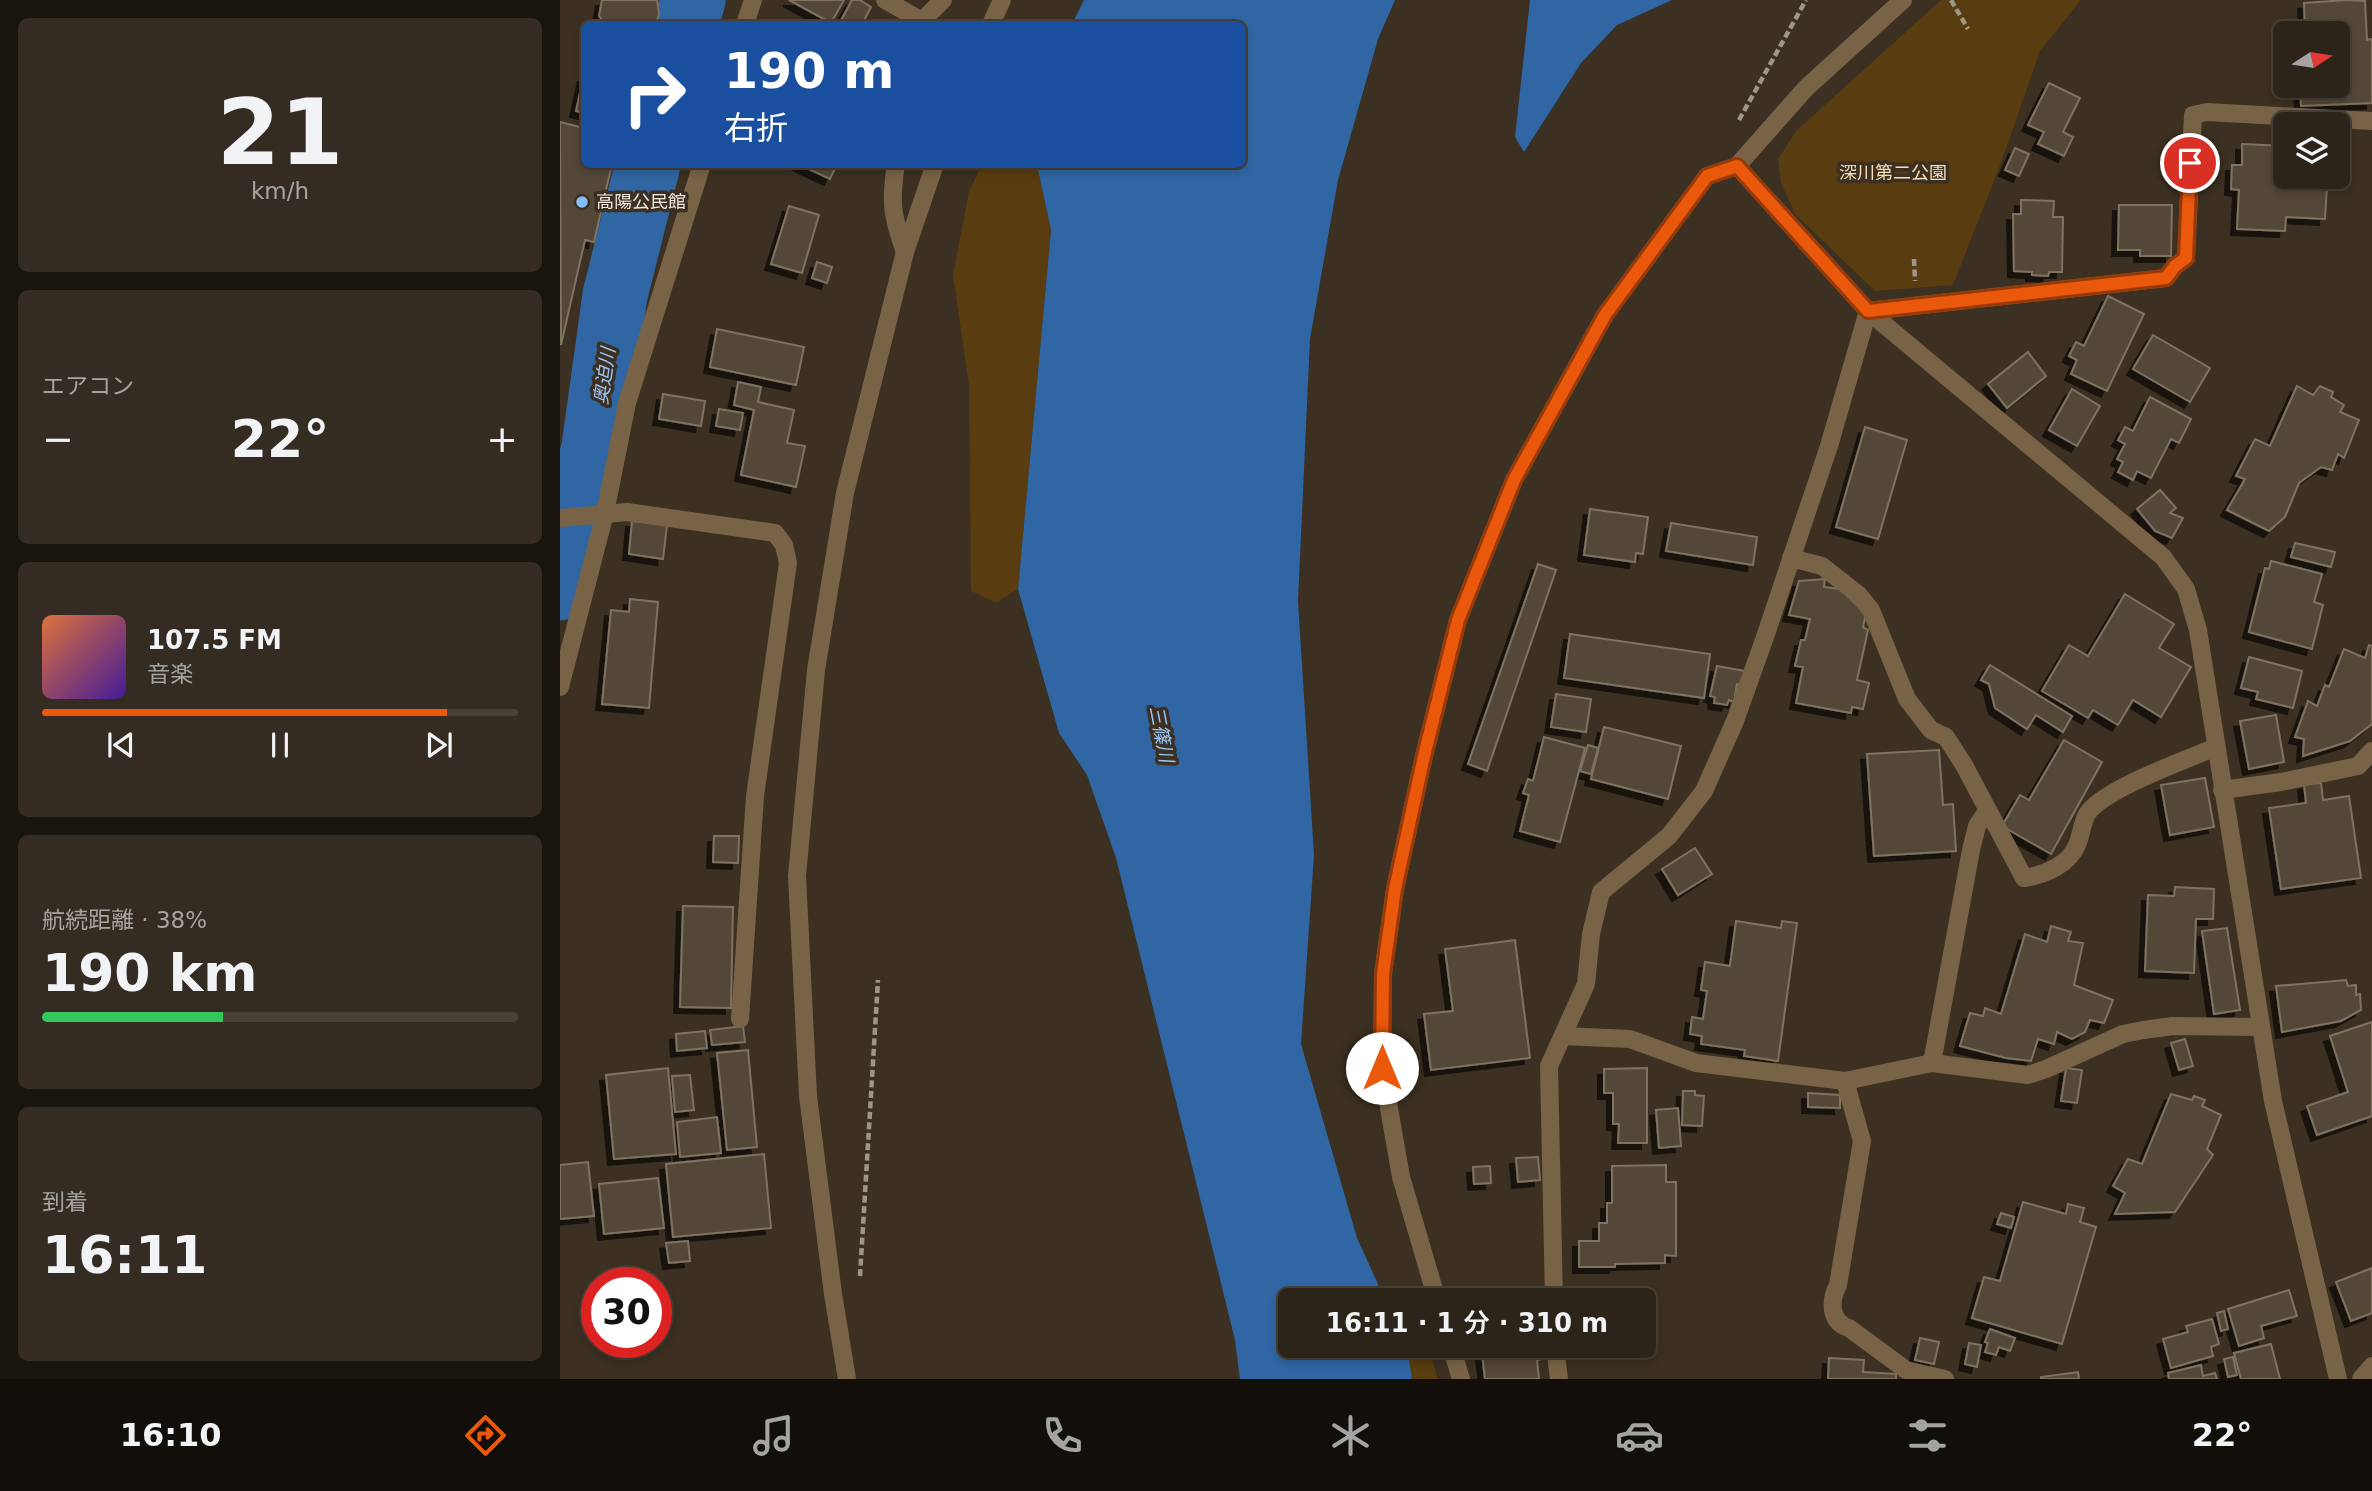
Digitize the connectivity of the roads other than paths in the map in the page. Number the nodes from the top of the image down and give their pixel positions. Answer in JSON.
{"nodes":[{"id":1,"x":753,"y":0,"type":"edge"},
{"id":2,"x":885,"y":0,"type":"edge"},
{"id":3,"x":929,"y":0,"type":"edge"},
{"id":4,"x":943,"y":0,"type":"edge"},
{"id":5,"x":1002,"y":0,"type":"edge"},
{"id":6,"x":1903,"y":0,"type":"edge"},
{"id":7,"x":746,"y":21,"type":"edge"},
{"id":8,"x":919,"y":21,"type":"edge"},
{"id":9,"x":923,"y":21,"type":"edge"},
{"id":10,"x":924,"y":21,"type":"edge"},
{"id":11,"x":992,"y":21,"type":"edge"},
{"id":12,"x":2372,"y":121,"type":"edge"},
{"id":13,"x":1737,"y":166,"type":"junction"},
{"id":14,"x":701,"y":168,"type":"edge"},
{"id":15,"x":895,"y":168,"type":"edge"},
{"id":16,"x":933,"y":168,"type":"edge"},
{"id":17,"x":905,"y":252,"type":"junction"},
{"id":18,"x":1868,"y":311,"type":"junction"},
{"id":19,"x":599,"y":514,"type":"junction"},
{"id":20,"x":563,"y":518,"type":"edge"},
{"id":21,"x":1791,"y":558,"type":"junction"},
{"id":22,"x":560,"y":687,"type":"edge"},
{"id":23,"x":2216,"y":747,"type":"junction"},
{"id":24,"x":2372,"y":751,"type":"edge"},
{"id":25,"x":2222,"y":789,"type":"junction"},
{"id":26,"x":1987,"y":811,"type":"junction"},
{"id":27,"x":740,"y":1019,"type":"dead end"},
{"id":28,"x":2261,"y":1027,"type":"junction"},
{"id":29,"x":1563,"y":1036,"type":"junction"},
{"id":30,"x":1932,"y":1063,"type":"junction"},
{"id":31,"x":1845,"y":1081,"type":"junction"},
{"id":32,"x":1433,"y":1288,"type":"edge"},
{"id":33,"x":1554,"y":1288,"type":"edge"},
{"id":34,"x":1455,"y":1358,"type":"edge"},
{"id":35,"x":1556,"y":1358,"type":"edge"},
{"id":36,"x":2372,"y":1366,"type":"edge"},
{"id":37,"x":846,"y":1379,"type":"edge"},
{"id":38,"x":1461,"y":1379,"type":"edge"},
{"id":39,"x":1559,"y":1379,"type":"edge"},
{"id":40,"x":1945,"y":1379,"type":"edge"},
{"id":41,"x":2338,"y":1379,"type":"edge"},
{"id":42,"x":2361,"y":1379,"type":"edge"}],
"edges":[{"from":1,"to":7,"type":"street"},
{"from":2,"to":8,"type":"street"},
{"from":3,"to":9,"type":"street"},
{"from":4,"to":10,"type":"street"},
{"from":5,"to":11,"type":"street"},
{"from":6,"to":13,"type":"street"},
{"from":12,"to":18,"type":"street"},
{"from":13,"to":18,"type":"street"},
{"from":13,"to":32,"type":"street"},
{"from":14,"to":19,"type":"street"},
{"from":15,"to":17,"type":"street"},
{"from":16,"to":17,"type":"street"},
{"from":17,"to":37,"type":"street"},
{"from":18,"to":21,"type":"street"},
{"from":18,"to":23,"type":"street"},
{"from":19,"to":20,"type":"street"},
{"from":19,"to":22,"type":"street"},
{"from":19,"to":27,"type":"street"},
{"from":21,"to":26,"type":"street"},
{"from":21,"to":29,"type":"street"},
{"from":23,"to":25,"type":"street"},
{"from":23,"to":26,"type":"street"},
{"from":24,"to":25,"type":"street"},
{"from":25,"to":28,"type":"street"},
{"from":26,"to":30,"type":"street"},
{"from":28,"to":30,"type":"street"},
{"from":28,"to":41,"type":"street"},
{"from":29,"to":31,"type":"street"},
{"from":29,"to":33,"type":"street"},
{"from":30,"to":31,"type":"street"},
{"from":31,"to":40,"type":"street"},
{"from":34,"to":38,"type":"street"},
{"from":35,"to":39,"type":"street"},
{"from":36,"to":42,"type":"street"}]}
